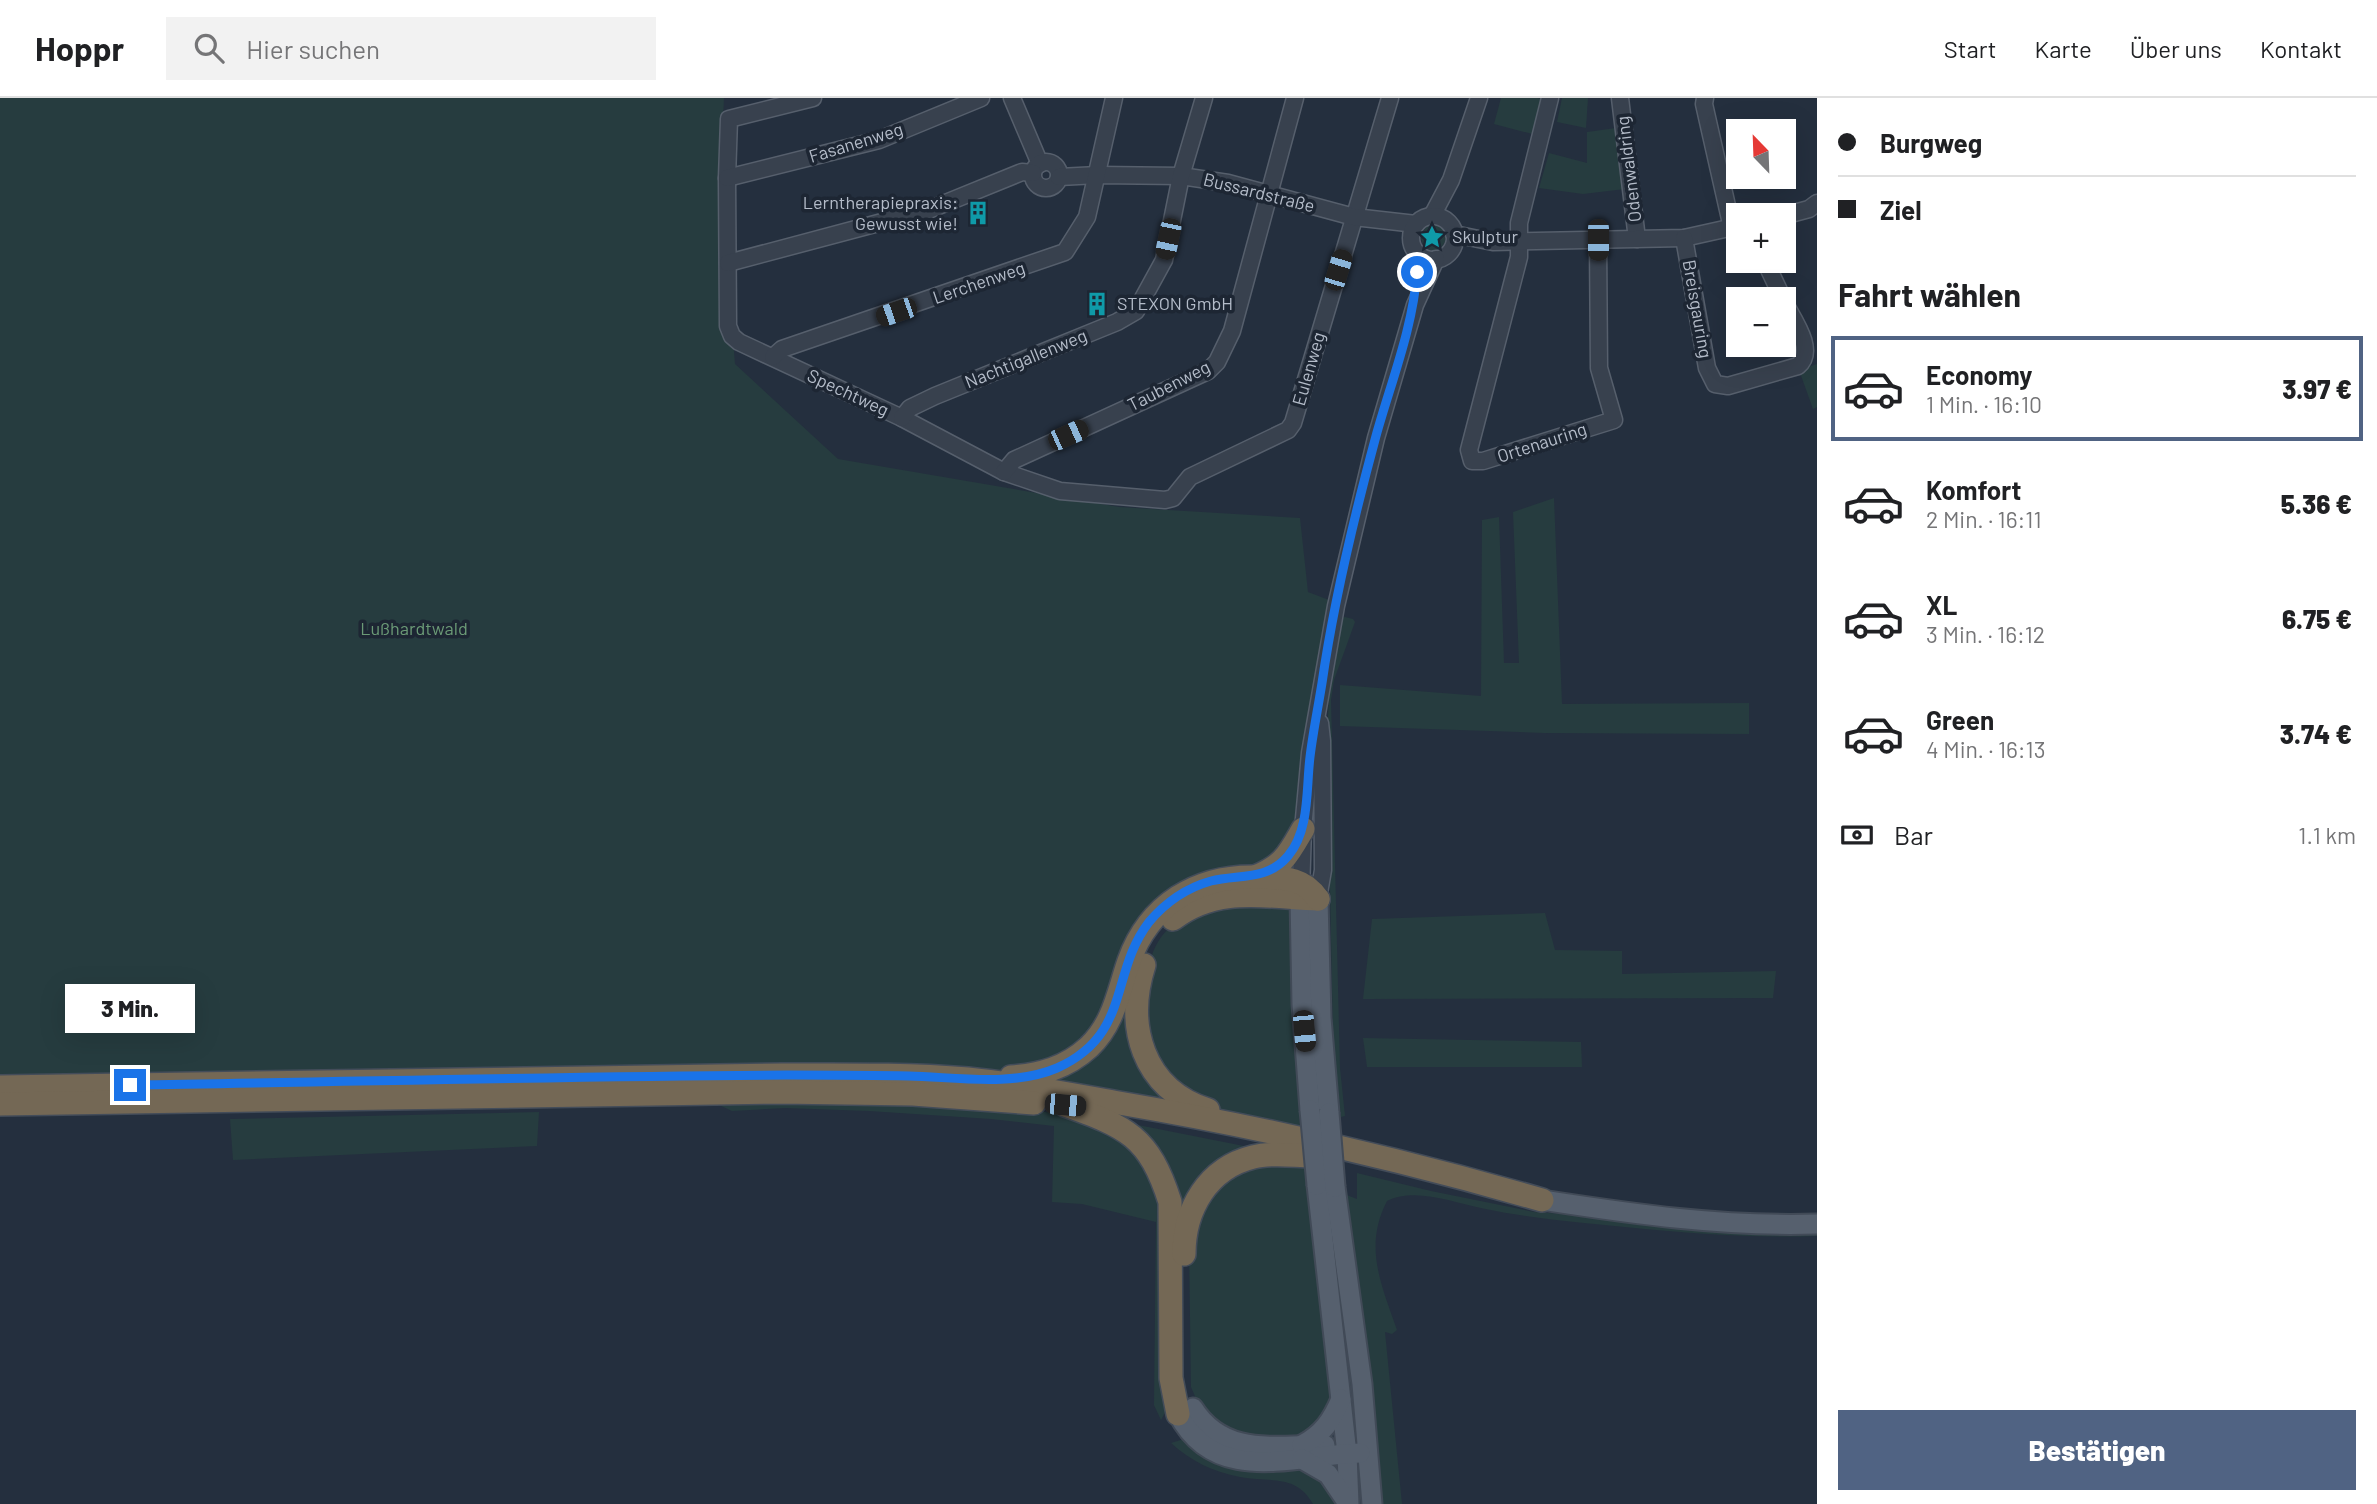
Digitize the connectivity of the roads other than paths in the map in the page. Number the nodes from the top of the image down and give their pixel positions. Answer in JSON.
{"nodes":[{"id":1,"x":813,"y":98,"type":"edge"},
{"id":2,"x":981,"y":98,"type":"edge"},
{"id":3,"x":1012,"y":98,"type":"edge"},
{"id":4,"x":1114,"y":98,"type":"edge"},
{"id":5,"x":1204,"y":98,"type":"edge"},
{"id":6,"x":1295,"y":98,"type":"edge"},
{"id":7,"x":1390,"y":98,"type":"edge"},
{"id":8,"x":1479,"y":98,"type":"edge"},
{"id":9,"x":1550,"y":98,"type":"edge"},
{"id":10,"x":1620,"y":98,"type":"edge"},
{"id":11,"x":1705,"y":98,"type":"edge"},
{"id":12,"x":790,"y":101,"type":"edge"},
{"id":13,"x":1037,"y":168,"type":"junction"},
{"id":14,"x":1098,"y":175,"type":"junction"},
{"id":15,"x":1181,"y":176,"type":"junction"},
{"id":16,"x":727,"y":178,"type":"junction"},
{"id":17,"x":1270,"y":194,"type":"junction"},
{"id":18,"x":1729,"y":203,"type":"edge"},
{"id":19,"x":1817,"y":203,"type":"edge"},
{"id":20,"x":1796,"y":212,"type":"edge"},
{"id":21,"x":1354,"y":217,"type":"junction"},
{"id":22,"x":1439,"y":218,"type":"junction"},
{"id":23,"x":1373,"y":221,"type":"junction"},
{"id":24,"x":1416,"y":224,"type":"junction"},
{"id":25,"x":1726,"y":229,"type":"edge"},
{"id":26,"x":1684,"y":238,"type":"junction"},
{"id":27,"x":1637,"y":239,"type":"junction"},
{"id":28,"x":1598,"y":240,"type":"junction"},
{"id":29,"x":1520,"y":241,"type":"junction"},
{"id":30,"x":1453,"y":242,"type":"junction"},
{"id":31,"x":1414,"y":247,"type":"junction"},
{"id":32,"x":1436,"y":259,"type":"junction"},
{"id":33,"x":728,"y":262,"type":"junction"},
{"id":34,"x":1415,"y":305,"type":"junction"},
{"id":35,"x":1796,"y":325,"type":"edge"},
{"id":36,"x":773,"y":357,"type":"junction"},
{"id":37,"x":902,"y":418,"type":"junction"},
{"id":38,"x":1004,"y":472,"type":"junction"},
{"id":39,"x":1173,"y":498,"type":"joint"},
{"id":40,"x":1318,"y":710,"type":"junction"},
{"id":41,"x":1303,"y":829,"type":"junction"},
{"id":42,"x":1255,"y":877,"type":"junction"},
{"id":43,"x":1307,"y":893,"type":"junction"},
{"id":44,"x":978,"y":1080,"type":"junction"},
{"id":45,"x":0,"y":1087,"type":"edge"},
{"id":46,"x":0,"y":1104,"type":"edge"},
{"id":47,"x":1065,"y":1105,"type":"junction"},
{"id":48,"x":1245,"y":1126,"type":"junction"},
{"id":49,"x":1313,"y":1156,"type":"junction"},
{"id":50,"x":1326,"y":1186,"type":"junction"},
{"id":51,"x":1542,"y":1200,"type":"junction"},
{"id":52,"x":1817,"y":1224,"type":"edge"},
{"id":53,"x":1341,"y":1398,"type":"junction"},
{"id":54,"x":1186,"y":1411,"type":"junction"},
{"id":55,"x":1347,"y":1449,"type":"junction"},
{"id":56,"x":1368,"y":1449,"type":"junction"},
{"id":57,"x":1302,"y":1452,"type":"junction"},
{"id":58,"x":1348,"y":1504,"type":"edge"},
{"id":59,"x":1371,"y":1504,"type":"edge"}],
"edges":[{"from":1,"to":12,"type":"street"},
{"from":2,"to":16,"type":"street","name":"Fasanenweg"},
{"from":3,"to":13,"type":"street"},
{"from":4,"to":14,"type":"street","name":"Lerchenweg"},
{"from":5,"to":15,"type":"street","name":"Nachtigallenweg"},
{"from":6,"to":17,"type":"street","name":"Taubenweg"},
{"from":7,"to":21,"type":"street","name":"Eulenweg"},
{"from":8,"to":22,"type":"street"},
{"from":9,"to":29,"type":"street"},
{"from":10,"to":27,"type":"street","name":"Odenwaldring"},
{"from":11,"to":18,"type":"street"},
{"from":12,"to":16,"type":"street","name":"Spechtweg"},
{"from":13,"to":14,"type":"street","name":"Bussardstraße"},
{"from":13,"to":33,"type":"street"},
{"from":14,"to":15,"type":"street","name":"Bussardstraße"},
{"from":14,"to":36,"type":"street","name":"Lerchenweg"},
{"from":15,"to":17,"type":"street","name":"Bussardstraße"},
{"from":15,"to":37,"type":"street","name":"Nachtigallenweg"},
{"from":16,"to":33,"type":"street","name":"Spechtweg"},
{"from":17,"to":21,"type":"street","name":"Bussardstraße"},
{"from":17,"to":38,"type":"street","name":"Taubenweg"},
{"from":19,"to":20,"type":"street"},
{"from":21,"to":23,"type":"street","name":"Bussardstraße"},
{"from":21,"to":39,"type":"street","name":"Eulenweg"},
{"from":22,"to":24,"type":"street"},
{"from":22,"to":30,"type":"street"},
{"from":23,"to":24,"type":"street","name":"Bussardstraße"},
{"from":23,"to":31,"type":"street","name":"Bussardstraße"},
{"from":24,"to":31,"type":"street"},
{"from":25,"to":26,"type":"street"},
{"from":26,"to":27,"type":"street"},
{"from":26,"to":35,"type":"street","name":"Breisgauring"},
{"from":27,"to":28,"type":"street"},
{"from":28,"to":29,"type":"street"},
{"from":28,"to":29,"type":"street","name":"Ortenauring"},
{"from":29,"to":30,"type":"street"},
{"from":30,"to":32,"type":"street"},
{"from":31,"to":32,"type":"street"},
{"from":31,"to":34,"type":"street"},
{"from":32,"to":34,"type":"street"},
{"from":33,"to":36,"type":"street","name":"Spechtweg"},
{"from":34,"to":40,"type":"street"},
{"from":36,"to":37,"type":"street","name":"Spechtweg"},
{"from":37,"to":38,"type":"street","name":"Spechtweg"},
{"from":38,"to":39,"type":"street","name":"Spechtweg"},
{"from":40,"to":41,"type":"street"},
{"from":40,"to":43,"type":"street"},
{"from":41,"to":42,"type":"highway"},
{"from":41,"to":43,"type":"street"},
{"from":42,"to":43,"type":"highway"},
{"from":42,"to":44,"type":"highway"},
{"from":43,"to":48,"type":"highway"},
{"from":43,"to":50,"type":"main road","bridge":true},
{"from":44,"to":45,"type":"highway"},
{"from":44,"to":48,"type":"highway"},
{"from":46,"to":47,"type":"highway"},
{"from":47,"to":49,"type":"highway"},
{"from":47,"to":54,"type":"highway"},
{"from":48,"to":51,"type":"highway"},
{"from":49,"to":51,"type":"highway"},
{"from":49,"to":54,"type":"highway"},
{"from":50,"to":53,"type":"main road"},
{"from":50,"to":56,"type":"main road"},
{"from":51,"to":52,"type":"main road"},
{"from":53,"to":55,"type":"main road"},
{"from":53,"to":57,"type":"main road"},
{"from":54,"to":57,"type":"main road"},
{"from":55,"to":56,"type":"main road"},
{"from":55,"to":57,"type":"main road"},
{"from":55,"to":58,"type":"main road"},
{"from":56,"to":59,"type":"main road"},
{"from":57,"to":58,"type":"main road"}]}
